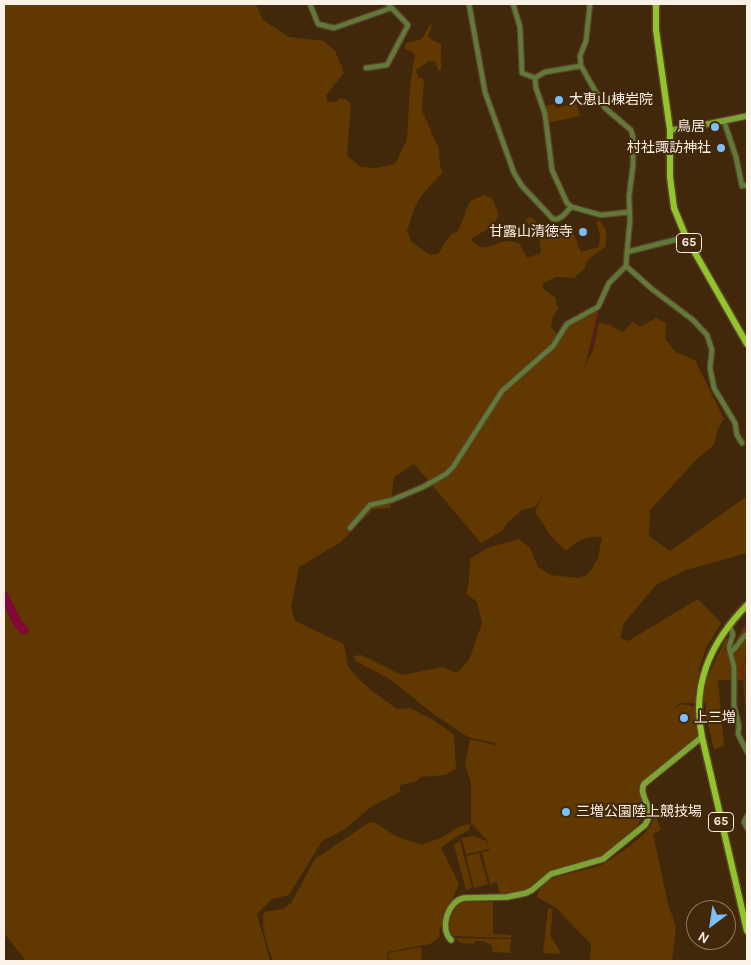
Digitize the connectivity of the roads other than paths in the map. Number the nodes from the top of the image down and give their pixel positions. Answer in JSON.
{"nodes":[{"id":1,"x":310,"y":4,"type":"edge"},
{"id":2,"x":469,"y":4,"type":"edge"},
{"id":3,"x":513,"y":4,"type":"edge"},
{"id":4,"x":590,"y":4,"type":"edge"},
{"id":5,"x":656,"y":4,"type":"edge"},
{"id":6,"x":389,"y":6,"type":"edge"},
{"id":7,"x":581,"y":66,"type":"junction"},
{"id":8,"x":366,"y":68,"type":"dead end"},
{"id":9,"x":535,"y":78,"type":"junction"},
{"id":10,"x":747,"y":116,"type":"edge"},
{"id":11,"x":724,"y":121,"type":"junction"},
{"id":12,"x":670,"y":130,"type":"junction"},
{"id":13,"x":747,"y":185,"type":"edge"},
{"id":14,"x":571,"y":206,"type":"junction"},
{"id":15,"x":630,"y":212,"type":"junction"},
{"id":16,"x":686,"y":237,"type":"junction"},
{"id":17,"x":627,"y":252,"type":"junction"},
{"id":18,"x":626,"y":266,"type":"junction"},
{"id":19,"x":747,"y":344,"type":"edge"},
{"id":20,"x":743,"y":443,"type":"edge"},
{"id":21,"x":350,"y":528,"type":"dead end"},
{"id":22,"x":747,"y":604,"type":"edge"},
{"id":23,"x":729,"y":624,"type":"junction"},
{"id":24,"x":745,"y":635,"type":"edge"},
{"id":25,"x":730,"y":652,"type":"junction"},
{"id":26,"x":702,"y":737,"type":"junction"},
{"id":27,"x":747,"y":752,"type":"edge"},
{"id":28,"x":747,"y":816,"type":"edge"},
{"id":29,"x":747,"y":828,"type":"edge"},
{"id":30,"x":746,"y":922,"type":"edge"},
{"id":31,"x":747,"y":930,"type":"edge"},
{"id":32,"x":452,"y":940,"type":"dead end"}],
"edges":[{"from":1,"to":6,"type":"street"},
{"from":2,"to":14,"type":"street"},
{"from":3,"to":9,"type":"street"},
{"from":4,"to":7,"type":"street"},
{"from":5,"to":12,"type":"main road","number":"65"},
{"from":6,"to":8,"type":"street"},
{"from":7,"to":9,"type":"street"},
{"from":7,"to":15,"type":"street"},
{"from":9,"to":14,"type":"street"},
{"from":10,"to":11,"type":"street"},
{"from":11,"to":12,"type":"street"},
{"from":11,"to":13,"type":"street"},
{"from":12,"to":16,"type":"main road","number":"65"},
{"from":14,"to":15,"type":"street"},
{"from":15,"to":17,"type":"street"},
{"from":16,"to":17,"type":"street"},
{"from":16,"to":19,"type":"main road","number":"65"},
{"from":17,"to":18,"type":"street"},
{"from":18,"to":20,"type":"street"},
{"from":18,"to":21,"type":"street"},
{"from":22,"to":23,"type":"main road","number":"65"},
{"from":23,"to":25,"type":"street"},
{"from":23,"to":26,"type":"main road","number":"65"},
{"from":24,"to":25,"type":"street"},
{"from":25,"to":27,"type":"street"},
{"from":26,"to":30,"type":"main road","number":"65"},
{"from":26,"to":32,"type":"street"},
{"from":28,"to":29,"type":"street"},
{"from":30,"to":31,"type":"main road","number":"65"}]}
